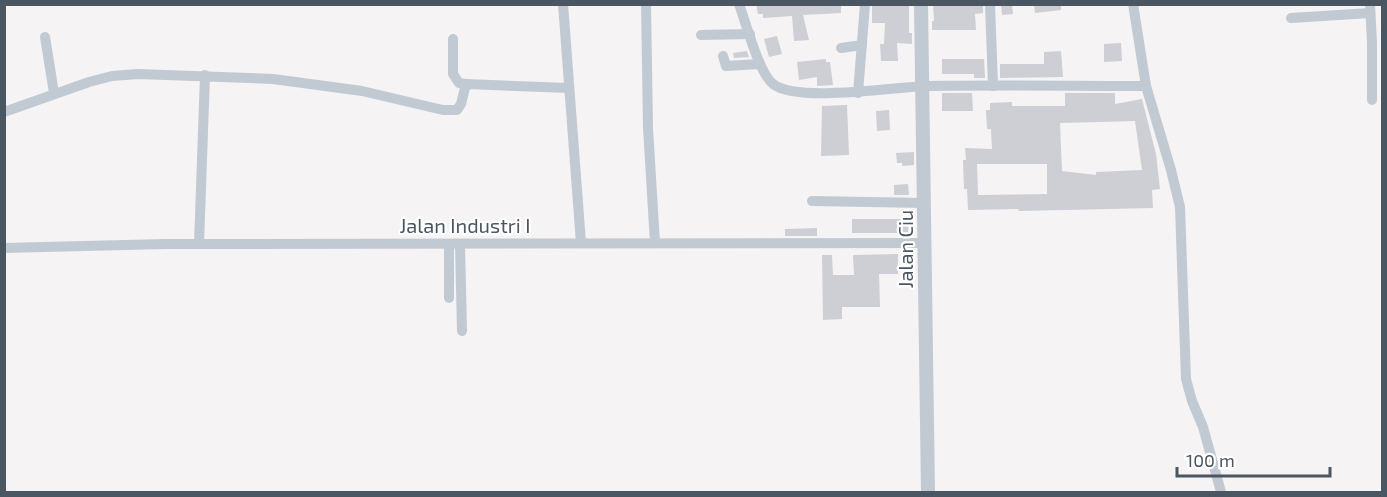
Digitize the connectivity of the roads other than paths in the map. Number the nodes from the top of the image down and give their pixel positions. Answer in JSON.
{"nodes":[{"id":1,"x":563,"y":4,"type":"edge"},
{"id":2,"x":646,"y":4,"type":"edge"},
{"id":3,"x":739,"y":4,"type":"edge"},
{"id":4,"x":866,"y":4,"type":"edge"},
{"id":5,"x":921,"y":4,"type":"edge"},
{"id":6,"x":990,"y":4,"type":"edge"},
{"id":7,"x":1133,"y":4,"type":"edge"},
{"id":8,"x":1370,"y":9,"type":"edge"},
{"id":9,"x":1291,"y":18,"type":"dead end"},
{"id":10,"x":750,"y":34,"type":"junction"},
{"id":11,"x":701,"y":35,"type":"dead end"},
{"id":12,"x":45,"y":37,"type":"dead end"},
{"id":13,"x":453,"y":39,"type":"dead end"},
{"id":14,"x":1378,"y":41,"type":"edge"},
{"id":15,"x":862,"y":45,"type":"junction"},
{"id":16,"x":841,"y":48,"type":"dead end"},
{"id":17,"x":723,"y":56,"type":"dead end"},
{"id":18,"x":760,"y":64,"type":"junction"},
{"id":19,"x":205,"y":75,"type":"junction"},
{"id":20,"x":466,"y":84,"type":"junction"},
{"id":21,"x":924,"y":86,"type":"junction"},
{"id":22,"x":993,"y":86,"type":"junction"},
{"id":23,"x":1146,"y":86,"type":"junction"},
{"id":24,"x":569,"y":88,"type":"junction"},
{"id":25,"x":54,"y":93,"type":"junction"},
{"id":26,"x":858,"y":93,"type":"junction"},
{"id":27,"x":1372,"y":100,"type":"dead end"},
{"id":28,"x":4,"y":112,"type":"edge"},
{"id":29,"x":812,"y":201,"type":"dead end"},
{"id":30,"x":925,"y":203,"type":"junction"},
{"id":31,"x":581,"y":243,"type":"junction"},
{"id":32,"x":655,"y":243,"type":"junction"},
{"id":33,"x":926,"y":243,"type":"junction"},
{"id":34,"x":199,"y":244,"type":"junction"},
{"id":35,"x":455,"y":244,"type":"junction"},
{"id":36,"x":4,"y":248,"type":"edge"},
{"id":37,"x":449,"y":298,"type":"dead end"},
{"id":38,"x":462,"y":331,"type":"dead end"},
{"id":39,"x":928,"y":492,"type":"edge"},
{"id":40,"x":1221,"y":492,"type":"edge"}],
"edges":[{"from":1,"to":24,"type":"street"},
{"from":2,"to":32,"type":"street"},
{"from":3,"to":10,"type":"street"},
{"from":4,"to":15,"type":"street"},
{"from":5,"to":21,"type":"street","name":"Jalan Ciu"},
{"from":6,"to":22,"type":"street"},
{"from":7,"to":23,"type":"street"},
{"from":8,"to":9,"type":"street"},
{"from":8,"to":14,"type":"street"},
{"from":10,"to":11,"type":"street"},
{"from":10,"to":18,"type":"street"},
{"from":12,"to":25,"type":"street"},
{"from":13,"to":20,"type":"street"},
{"from":14,"to":27,"type":"street"},
{"from":15,"to":16,"type":"street"},
{"from":15,"to":26,"type":"street"},
{"from":17,"to":18,"type":"street"},
{"from":18,"to":26,"type":"street"},
{"from":19,"to":20,"type":"street"},
{"from":19,"to":25,"type":"street"},
{"from":19,"to":34,"type":"street"},
{"from":20,"to":24,"type":"street"},
{"from":21,"to":22,"type":"street"},
{"from":21,"to":26,"type":"street"},
{"from":21,"to":30,"type":"street","name":"Jalan Ciu"},
{"from":22,"to":23,"type":"street"},
{"from":23,"to":40,"type":"street"},
{"from":24,"to":31,"type":"street"},
{"from":25,"to":28,"type":"street"},
{"from":29,"to":30,"type":"street"},
{"from":30,"to":33,"type":"street","name":"Jalan Ciu"},
{"from":31,"to":32,"type":"street","name":"Jalan Industri I"},
{"from":31,"to":35,"type":"street","name":"Jalan Industri I"},
{"from":32,"to":33,"type":"street","name":"Jalan Industri I"},
{"from":33,"to":39,"type":"street","name":"Jalan Ciu"},
{"from":34,"to":35,"type":"street","name":"Jalan Industri I"},
{"from":34,"to":36,"type":"street","name":"Jalan Industri I"},
{"from":35,"to":37,"type":"street"},
{"from":35,"to":38,"type":"street"}]}
